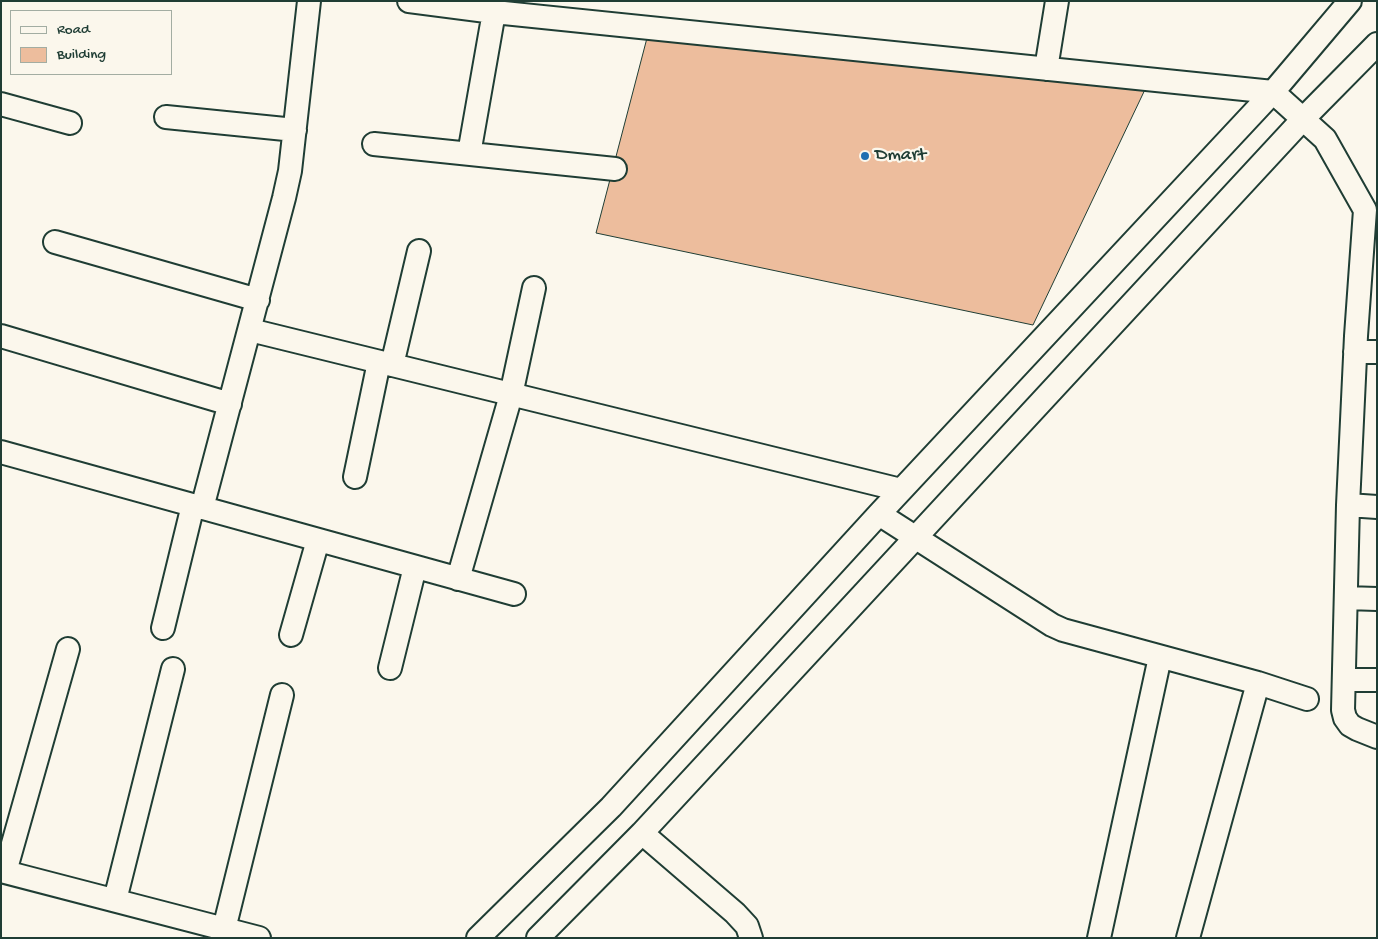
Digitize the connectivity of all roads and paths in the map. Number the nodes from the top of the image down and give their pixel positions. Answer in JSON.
{"nodes":[{"id":1,"x":309,"y":1,"type":"edge"},
{"id":2,"x":409,"y":1,"type":"edge"},
{"id":3,"x":1057,"y":1,"type":"edge"},
{"id":4,"x":1350,"y":1,"type":"edge"},
{"id":5,"x":581,"y":11,"type":"edge"},
{"id":6,"x":494,"y":12,"type":"junction"},
{"id":7,"x":1377,"y":44,"type":"edge"},
{"id":8,"x":1046,"y":69,"type":"junction"},
{"id":9,"x":1273,"y":92,"type":"junction"},
{"id":10,"x":1,"y":104,"type":"edge"},
{"id":11,"x":166,"y":117,"type":"dead end"},
{"id":12,"x":1303,"y":119,"type":"junction"},
{"id":13,"x":70,"y":122,"type":"dead end"},
{"id":14,"x":295,"y":130,"type":"junction"},
{"id":15,"x":374,"y":144,"type":"dead end"},
{"id":16,"x":469,"y":154,"type":"junction"},
{"id":17,"x":615,"y":169,"type":"dead end"},
{"id":18,"x":56,"y":242,"type":"dead end"},
{"id":19,"x":419,"y":251,"type":"dead end"},
{"id":20,"x":1369,"y":268,"type":"edge"},
{"id":21,"x":534,"y":288,"type":"dead end"},
{"id":22,"x":258,"y":300,"type":"junction"},
{"id":23,"x":250,"y":330,"type":"junction"},
{"id":24,"x":1,"y":336,"type":"edge"},
{"id":25,"x":1366,"y":352,"type":"edge"},
{"id":26,"x":386,"y":364,"type":"junction"},
{"id":27,"x":512,"y":395,"type":"junction"},
{"id":28,"x":230,"y":404,"type":"junction"},
{"id":29,"x":1,"y":452,"type":"edge"},
{"id":30,"x":355,"y":476,"type":"dead end"},
{"id":31,"x":902,"y":490,"type":"junction"},
{"id":32,"x":1348,"y":505,"type":"junction"},
{"id":33,"x":197,"y":506,"type":"junction"},
{"id":34,"x":1377,"y":507,"type":"edge"},
{"id":35,"x":879,"y":514,"type":"junction"},
{"id":36,"x":916,"y":538,"type":"junction"},
{"id":37,"x":318,"y":540,"type":"junction"},
{"id":38,"x":415,"y":567,"type":"junction"},
{"id":39,"x":458,"y":579,"type":"junction"},
{"id":40,"x":514,"y":594,"type":"dead end"},
{"id":41,"x":1346,"y":598,"type":"junction"},
{"id":42,"x":1377,"y":599,"type":"edge"},
{"id":43,"x":163,"y":628,"type":"dead end"},
{"id":44,"x":291,"y":635,"type":"dead end"},
{"id":45,"x":68,"y":649,"type":"dead end"},
{"id":46,"x":1160,"y":657,"type":"junction"},
{"id":47,"x":390,"y":668,"type":"dead end"},
{"id":48,"x":173,"y":670,"type":"dead end"},
{"id":49,"x":1344,"y":680,"type":"junction"},
{"id":50,"x":1377,"y":680,"type":"edge"},
{"id":51,"x":1258,"y":683,"type":"junction"},
{"id":52,"x":282,"y":695,"type":"dead end"},
{"id":53,"x":1307,"y":699,"type":"dead end"},
{"id":54,"x":1377,"y":738,"type":"edge"},
{"id":55,"x":642,"y":833,"type":"junction"},
{"id":56,"x":3,"y":872,"type":"edge"},
{"id":57,"x":115,"y":900,"type":"junction"},
{"id":58,"x":224,"y":929,"type":"junction"},
{"id":59,"x":259,"y":938,"type":"edge"},
{"id":60,"x":478,"y":938,"type":"edge"},
{"id":61,"x":538,"y":938,"type":"edge"},
{"id":62,"x":751,"y":938,"type":"edge"},
{"id":63,"x":1100,"y":938,"type":"edge"},
{"id":64,"x":1188,"y":938,"type":"edge"}],
"edges":[{"from":1,"to":14,"type":"street"},
{"from":2,"to":6,"type":"street"},
{"from":3,"to":8,"type":"street"},
{"from":4,"to":9,"type":"street"},
{"from":5,"to":6,"type":"street"},
{"from":5,"to":8,"type":"street"},
{"from":6,"to":16,"type":"street"},
{"from":7,"to":12,"type":"street"},
{"from":8,"to":9,"type":"street"},
{"from":9,"to":12,"type":"street"},
{"from":9,"to":31,"type":"street"},
{"from":10,"to":13,"type":"street"},
{"from":11,"to":14,"type":"street"},
{"from":12,"to":20,"type":"street"},
{"from":12,"to":36,"type":"street"},
{"from":14,"to":22,"type":"street"},
{"from":15,"to":16,"type":"street"},
{"from":16,"to":17,"type":"street"},
{"from":18,"to":22,"type":"street"},
{"from":19,"to":26,"type":"street"},
{"from":20,"to":25,"type":"street"},
{"from":21,"to":27,"type":"street"},
{"from":22,"to":23,"type":"street"},
{"from":23,"to":26,"type":"street"},
{"from":23,"to":28,"type":"street"},
{"from":24,"to":28,"type":"street"},
{"from":25,"to":32,"type":"street"},
{"from":26,"to":27,"type":"street"},
{"from":26,"to":30,"type":"street"},
{"from":27,"to":31,"type":"street"},
{"from":27,"to":39,"type":"street"},
{"from":28,"to":33,"type":"street"},
{"from":29,"to":33,"type":"street"},
{"from":31,"to":35,"type":"street"},
{"from":32,"to":34,"type":"street"},
{"from":32,"to":41,"type":"street"},
{"from":33,"to":37,"type":"street"},
{"from":33,"to":43,"type":"street"},
{"from":35,"to":36,"type":"street"},
{"from":35,"to":60,"type":"street"},
{"from":36,"to":46,"type":"street"},
{"from":36,"to":55,"type":"street"},
{"from":37,"to":38,"type":"street"},
{"from":37,"to":44,"type":"street"},
{"from":38,"to":39,"type":"street"},
{"from":38,"to":47,"type":"street"},
{"from":39,"to":40,"type":"street"},
{"from":41,"to":42,"type":"street"},
{"from":41,"to":49,"type":"street"},
{"from":45,"to":56,"type":"street"},
{"from":46,"to":51,"type":"street"},
{"from":46,"to":63,"type":"street"},
{"from":48,"to":57,"type":"street"},
{"from":49,"to":50,"type":"street"},
{"from":49,"to":54,"type":"street"},
{"from":51,"to":53,"type":"street"},
{"from":51,"to":64,"type":"street"},
{"from":52,"to":58,"type":"street"},
{"from":55,"to":61,"type":"street"},
{"from":55,"to":62,"type":"street"},
{"from":56,"to":57,"type":"street"},
{"from":57,"to":58,"type":"street"},
{"from":58,"to":59,"type":"street"}]}
